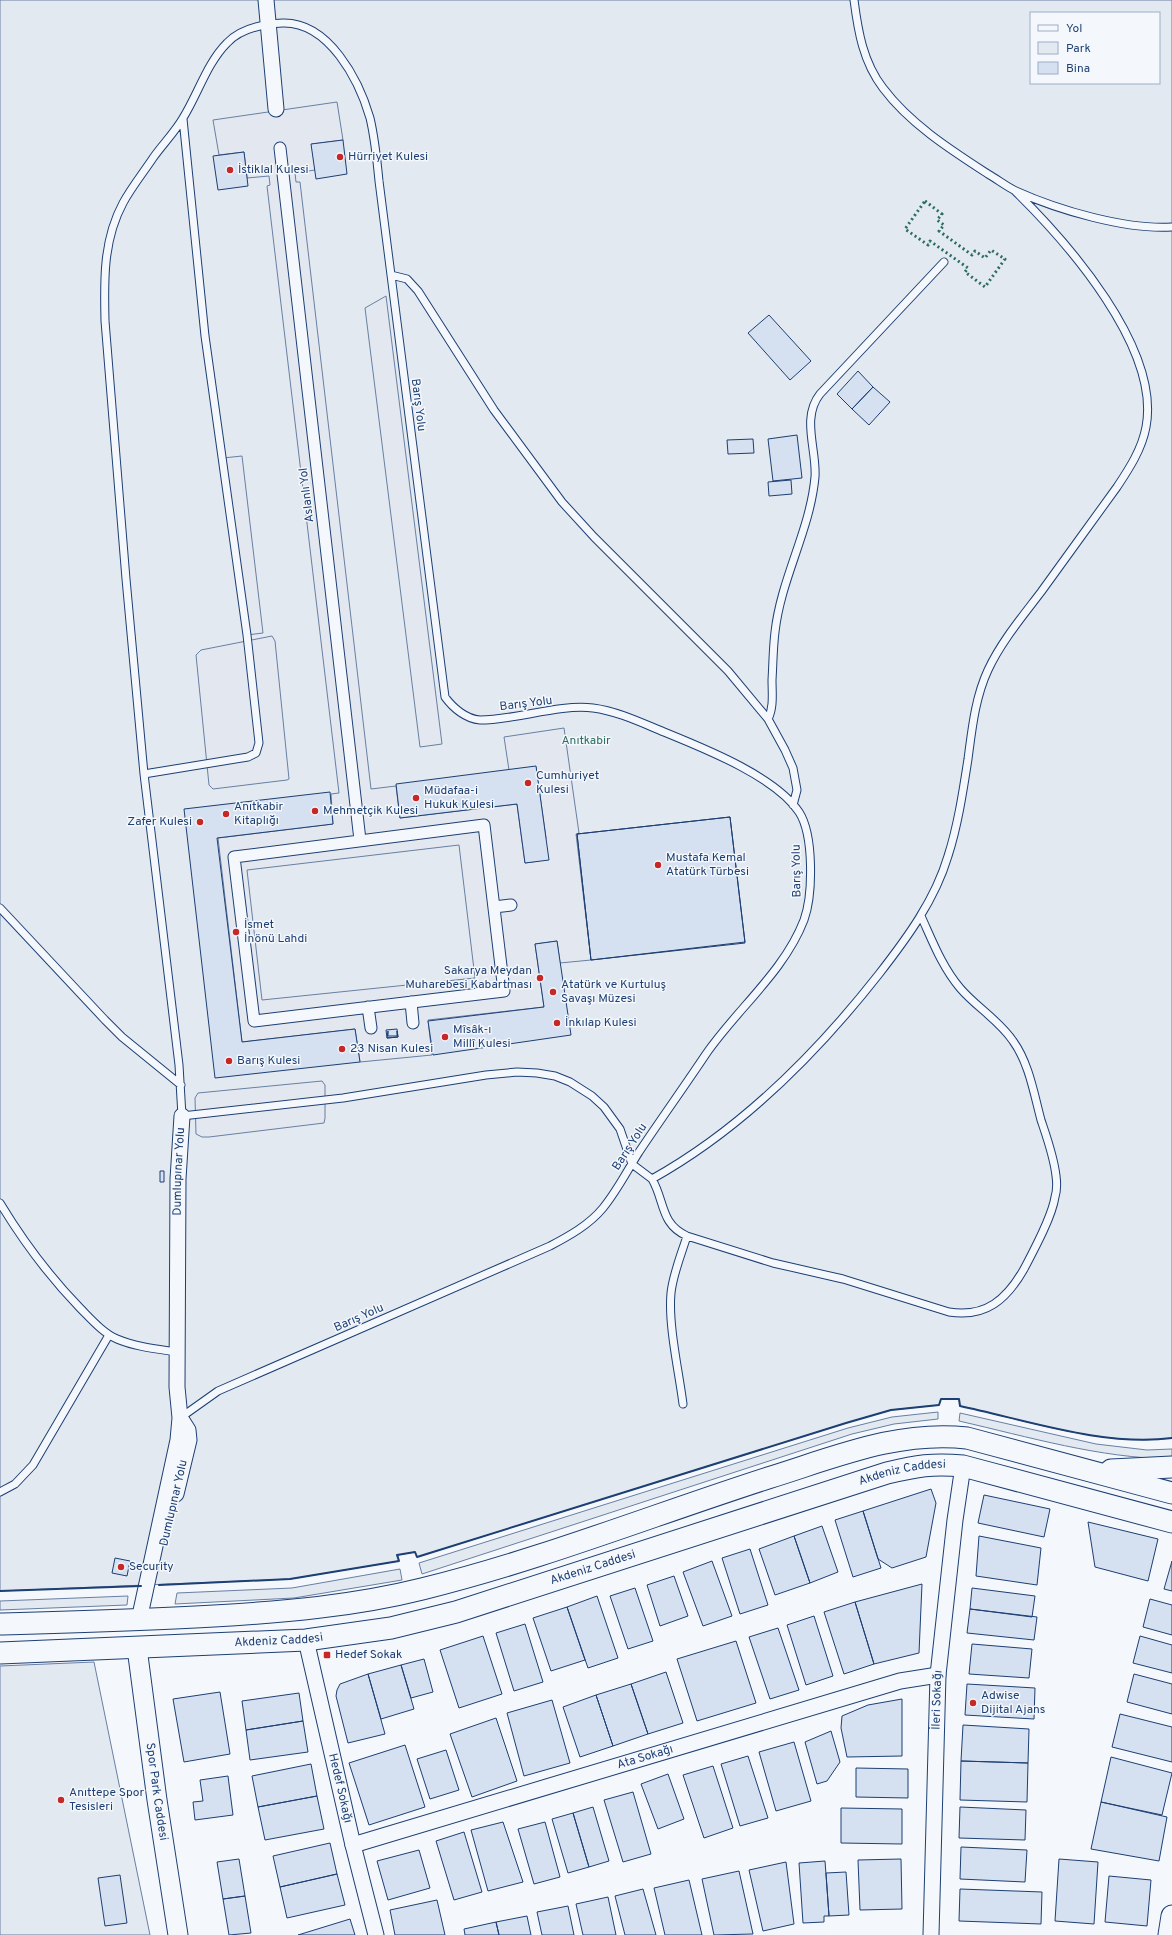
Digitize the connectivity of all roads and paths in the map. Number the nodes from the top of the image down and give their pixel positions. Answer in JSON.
{"nodes":[{"id":1,"x":266,"y":0,"type":"edge"},
{"id":2,"x":854,"y":0,"type":"edge"},
{"id":3,"x":268,"y":24,"type":"junction"},
{"id":4,"x":276,"y":109,"type":"dead end"},
{"id":5,"x":182,"y":119,"type":"junction"},
{"id":6,"x":280,"y":148,"type":"dead end"},
{"id":7,"x":1015,"y":191,"type":"junction"},
{"id":8,"x":1172,"y":227,"type":"edge"},
{"id":9,"x":944,"y":262,"type":"dead end"},
{"id":10,"x":391,"y":275,"type":"junction"},
{"id":11,"x":768,"y":719,"type":"junction"},
{"id":12,"x":144,"y":774,"type":"junction"},
{"id":13,"x":793,"y":805,"type":"junction"},
{"id":14,"x":360,"y":840,"type":"junction"},
{"id":15,"x":511,"y":905,"type":"dead end"},
{"id":16,"x":494,"y":907,"type":"junction"},
{"id":17,"x":0,"y":908,"type":"edge"},
{"id":18,"x":921,"y":916,"type":"junction"},
{"id":19,"x":411,"y":1002,"type":"junction"},
{"id":20,"x":368,"y":1007,"type":"junction"},
{"id":21,"x":413,"y":1023,"type":"dead end"},
{"id":22,"x":371,"y":1028,"type":"dead end"},
{"id":23,"x":180,"y":1085,"type":"junction"},
{"id":24,"x":182,"y":1116,"type":"junction"},
{"id":25,"x":632,"y":1164,"type":"junction"},
{"id":26,"x":652,"y":1178,"type":"junction"},
{"id":27,"x":0,"y":1203,"type":"edge"},
{"id":28,"x":687,"y":1236,"type":"junction"},
{"id":29,"x":109,"y":1335,"type":"junction"},
{"id":30,"x":177,"y":1352,"type":"junction"},
{"id":31,"x":683,"y":1404,"type":"dead end"},
{"id":32,"x":180,"y":1418,"type":"junction"},
{"id":33,"x":963,"y":1466,"type":"junction"},
{"id":34,"x":1172,"y":1467,"type":"edge"},
{"id":35,"x":1092,"y":1471,"type":"junction"},
{"id":36,"x":0,"y":1492,"type":"edge"},
{"id":37,"x":1172,"y":1493,"type":"edge"},
{"id":38,"x":1172,"y":1522,"type":"edge"},
{"id":39,"x":139,"y":1620,"type":"junction"},
{"id":40,"x":0,"y":1624,"type":"edge"},
{"id":41,"x":306,"y":1640,"type":"junction"},
{"id":42,"x":137,"y":1648,"type":"junction"},
{"id":43,"x":0,"y":1653,"type":"edge"},
{"id":44,"x":938,"y":1675,"type":"junction"},
{"id":45,"x":353,"y":1845,"type":"junction"},
{"id":46,"x":1172,"y":1916,"type":"edge"},
{"id":47,"x":178,"y":1935,"type":"edge"},
{"id":48,"x":376,"y":1935,"type":"edge"},
{"id":49,"x":931,"y":1935,"type":"edge"},
{"id":50,"x":1169,"y":1935,"type":"edge"}],
"edges":[{"from":1,"to":3,"type":"street"},
{"from":2,"to":7,"type":"lane"},
{"from":3,"to":4,"type":"street"},
{"from":3,"to":5,"type":"lane","name":"Barış Yolu"},
{"from":3,"to":10,"type":"lane","name":"Barış Yolu"},
{"from":5,"to":12,"type":"lane","name":"Barış Yolu"},
{"from":5,"to":12,"type":"lane"},
{"from":6,"to":14,"type":"street","name":"Aslanlı Yol"},
{"from":7,"to":8,"type":"lane"},
{"from":7,"to":18,"type":"lane"},
{"from":9,"to":11,"type":"lane"},
{"from":10,"to":11,"type":"lane"},
{"from":10,"to":13,"type":"lane","name":"Barış Yolu"},
{"from":11,"to":13,"type":"lane"},
{"from":12,"to":23,"type":"lane","name":"Barış Yolu"},
{"from":13,"to":25,"type":"lane","name":"Barış Yolu"},
{"from":14,"to":16,"type":"street"},
{"from":14,"to":20,"type":"street"},
{"from":15,"to":16,"type":"street"},
{"from":16,"to":19,"type":"street"},
{"from":17,"to":23,"type":"lane"},
{"from":18,"to":26,"type":"lane"},
{"from":18,"to":28,"type":"lane"},
{"from":19,"to":20,"type":"street"},
{"from":19,"to":21,"type":"street"},
{"from":20,"to":22,"type":"street"},
{"from":23,"to":24,"type":"lane","name":"Barış Yolu"},
{"from":24,"to":25,"type":"lane"},
{"from":24,"to":30,"type":"street","name":"Dumlupınar Yolu"},
{"from":25,"to":26,"type":"lane"},
{"from":25,"to":32,"type":"lane","name":"Barış Yolu"},
{"from":26,"to":28,"type":"lane"},
{"from":27,"to":29,"type":"lane"},
{"from":28,"to":31,"type":"lane"},
{"from":29,"to":30,"type":"lane"},
{"from":29,"to":36,"type":"lane"},
{"from":30,"to":32,"type":"street","name":"Dumlupınar Yolu"},
{"from":32,"to":39,"type":"street","name":"Dumlupınar Yolu"},
{"from":33,"to":38,"type":"main road","name":"Akdeniz Caddesi"},
{"from":33,"to":41,"type":"main road","name":"Akdeniz Caddesi"},
{"from":33,"to":44,"type":"street","name":"İleri Sokağı"},
{"from":34,"to":35,"type":"main road"},
{"from":35,"to":37,"type":"main road"},
{"from":35,"to":39,"type":"main road"},
{"from":39,"to":40,"type":"main road"},
{"from":39,"to":42,"type":"main road"},
{"from":41,"to":42,"type":"main road","name":"Akdeniz Caddesi"},
{"from":41,"to":45,"type":"street","name":"Hedef Sokağı"},
{"from":42,"to":43,"type":"main road","name":"Akdeniz Caddesi"},
{"from":42,"to":47,"type":"street","name":"Spor Park Caddesi"},
{"from":44,"to":45,"type":"street","name":"Ata Sokağı"},
{"from":44,"to":49,"type":"street","name":"İleri Sokağı"},
{"from":45,"to":48,"type":"street","name":"Hedef Sokağı"},
{"from":46,"to":50,"type":"main road"}]}
